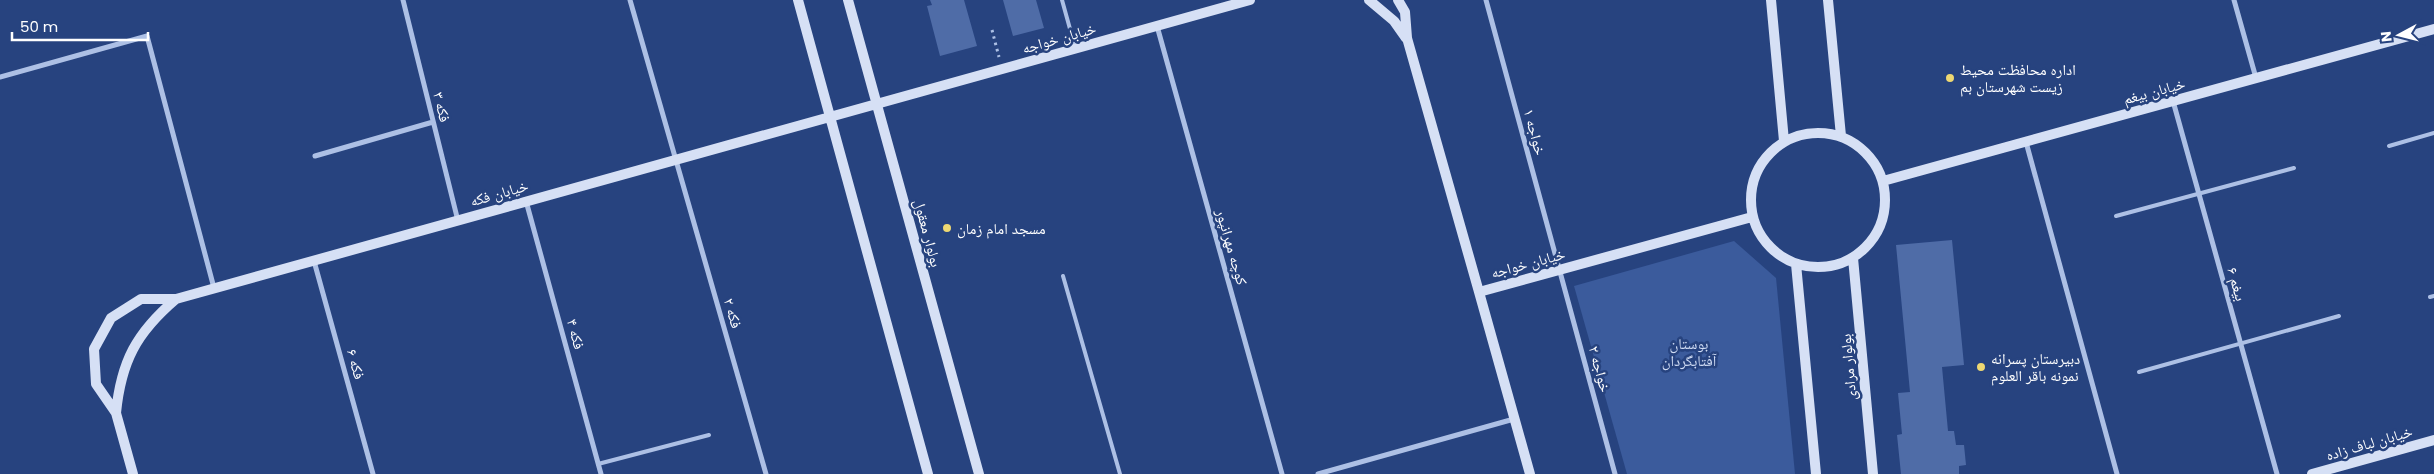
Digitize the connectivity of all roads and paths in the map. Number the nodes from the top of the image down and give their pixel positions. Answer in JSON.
{"nodes":[{"id":1,"x":403,"y":0,"type":"edge"},
{"id":2,"x":630,"y":0,"type":"edge"},
{"id":3,"x":798,"y":0,"type":"edge"},
{"id":4,"x":848,"y":0,"type":"edge"},
{"id":5,"x":1062,"y":0,"type":"edge"},
{"id":6,"x":1250,"y":0,"type":"edge"},
{"id":7,"x":1369,"y":0,"type":"edge"},
{"id":8,"x":1398,"y":0,"type":"edge"},
{"id":9,"x":1486,"y":0,"type":"edge"},
{"id":10,"x":1771,"y":0,"type":"edge"},
{"id":11,"x":1828,"y":0,"type":"edge"},
{"id":12,"x":2234,"y":0,"type":"edge"},
{"id":13,"x":1157,"y":26,"type":"junction"},
{"id":14,"x":2434,"y":29,"type":"edge"},
{"id":15,"x":992,"y":30,"type":"dead end"},
{"id":16,"x":1407,"y":38,"type":"junction"},
{"id":17,"x":1075,"y":49,"type":"junction"},
{"id":18,"x":1002,"y":69,"type":"junction"},
{"id":19,"x":0,"y":77,"type":"edge"},
{"id":20,"x":2256,"y":78,"type":"junction"},
{"id":21,"x":2173,"y":101,"type":"junction"},
{"id":22,"x":877,"y":104,"type":"junction"},
{"id":23,"x":831,"y":117,"type":"junction"},
{"id":24,"x":433,"y":122,"type":"junction"},
{"id":25,"x":2434,"y":133,"type":"edge"},
{"id":26,"x":1841,"y":136,"type":"junction"},
{"id":27,"x":1784,"y":140,"type":"junction"},
{"id":28,"x":2026,"y":142,"type":"junction"},
{"id":29,"x":2389,"y":146,"type":"dead end"},
{"id":30,"x":315,"y":156,"type":"dead end"},
{"id":31,"x":676,"y":160,"type":"junction"},
{"id":32,"x":2294,"y":168,"type":"dead end"},
{"id":33,"x":1883,"y":181,"type":"junction"},
{"id":34,"x":2199,"y":194,"type":"junction"},
{"id":35,"x":526,"y":201,"type":"junction"},
{"id":36,"x":2116,"y":216,"type":"dead end"},
{"id":37,"x":1752,"y":217,"type":"junction"},
{"id":38,"x":458,"y":220,"type":"junction"},
{"id":39,"x":1853,"y":258,"type":"junction"},
{"id":40,"x":314,"y":260,"type":"junction"},
{"id":41,"x":1796,"y":264,"type":"junction"},
{"id":42,"x":1560,"y":270,"type":"junction"},
{"id":43,"x":1063,"y":276,"type":"dead end"},
{"id":44,"x":214,"y":288,"type":"junction"},
{"id":45,"x":1479,"y":292,"type":"junction"},
{"id":46,"x":176,"y":299,"type":"junction"},
{"id":47,"x":2339,"y":316,"type":"dead end"},
{"id":48,"x":2240,"y":343,"type":"junction"},
{"id":49,"x":2139,"y":372,"type":"dead end"},
{"id":50,"x":116,"y":414,"type":"junction"},
{"id":51,"x":1515,"y":419,"type":"junction"},
{"id":52,"x":709,"y":435,"type":"dead end"},
{"id":53,"x":2434,"y":440,"type":"edge"},
{"id":54,"x":598,"y":464,"type":"junction"},
{"id":55,"x":133,"y":474,"type":"edge"},
{"id":56,"x":374,"y":474,"type":"edge"},
{"id":57,"x":601,"y":474,"type":"edge"},
{"id":58,"x":766,"y":474,"type":"edge"},
{"id":59,"x":928,"y":474,"type":"edge"},
{"id":60,"x":979,"y":474,"type":"edge"},
{"id":61,"x":1120,"y":474,"type":"edge"},
{"id":62,"x":1282,"y":474,"type":"edge"},
{"id":63,"x":1318,"y":474,"type":"edge"},
{"id":64,"x":1530,"y":474,"type":"edge"},
{"id":65,"x":1615,"y":474,"type":"edge"},
{"id":66,"x":1816,"y":474,"type":"edge"},
{"id":67,"x":1873,"y":474,"type":"edge"},
{"id":68,"x":2117,"y":474,"type":"edge"},
{"id":69,"x":2277,"y":474,"type":"edge"},
{"id":70,"x":2312,"y":474,"type":"edge"}],
"edges":[{"from":1,"to":24,"type":"street","name":"فکه ۳"},
{"from":2,"to":31,"type":"street","name":"فکه ۲"},
{"from":3,"to":23,"type":"street"},
{"from":4,"to":22,"type":"street","name":"بولوار معقول"},
{"from":5,"to":17,"type":"lane"},
{"from":6,"to":13,"type":"street","name":"خیابان خواجه"},
{"from":7,"to":16,"type":"street","name":"خیابان خواجه"},
{"from":8,"to":16,"type":"street","name":"خیابان خواجه"},
{"from":9,"to":42,"type":"street","name":"خواجه ۱"},
{"from":10,"to":27,"type":"street"},
{"from":11,"to":26,"type":"street"},
{"from":12,"to":20,"type":"street"},
{"from":13,"to":17,"type":"street","name":"خیابان خواجه"},
{"from":13,"to":62,"type":"street","name":"کوچه مهرانپور"},
{"from":14,"to":20,"type":"street","name":"خیابان بیغم"},
{"from":15,"to":18,"type":"path"},
{"from":16,"to":45,"type":"street","name":"خیابان خواجه"},
{"from":17,"to":18,"type":"street","name":"خیابان خواجه"},
{"from":18,"to":22,"type":"street","name":"خیابان خواجه"},
{"from":19,"to":44,"type":"street"},
{"from":20,"to":21,"type":"street","name":"خیابان بیغم"},
{"from":21,"to":28,"type":"street","name":"خیابان بیغم"},
{"from":21,"to":34,"type":"street","name":"بیغم ۶"},
{"from":22,"to":23,"type":"street","name":"خیابان خواجه"},
{"from":22,"to":60,"type":"street","name":"بولوار معقول"},
{"from":23,"to":31,"type":"street","name":"خیابان فکه"},
{"from":23,"to":59,"type":"street"},
{"from":24,"to":30,"type":"street"},
{"from":24,"to":38,"type":"street","name":"فکه ۳"},
{"from":25,"to":29,"type":"lane"},
{"from":26,"to":27,"type":"street"},
{"from":26,"to":33,"type":"street"},
{"from":27,"to":37,"type":"street"},
{"from":28,"to":33,"type":"street","name":"خیابان بیغم"},
{"from":28,"to":68,"type":"street"},
{"from":31,"to":35,"type":"street","name":"خیابان فکه"},
{"from":31,"to":58,"type":"street","name":"فکه ۲"},
{"from":32,"to":34,"type":"lane"},
{"from":33,"to":39,"type":"street"},
{"from":34,"to":36,"type":"lane"},
{"from":34,"to":48,"type":"street","name":"بیغم ۶"},
{"from":35,"to":38,"type":"street","name":"خیابان فکه"},
{"from":35,"to":54,"type":"street","name":"فکه ۴"},
{"from":37,"to":41,"type":"street"},
{"from":37,"to":42,"type":"street","name":"خیابان خواجه"},
{"from":38,"to":40,"type":"street","name":"خیابان فکه"},
{"from":39,"to":41,"type":"street"},
{"from":39,"to":67,"type":"street","name":"بولوار مرادی"},
{"from":40,"to":44,"type":"street","name":"خیابان فکه"},
{"from":40,"to":56,"type":"street","name":"فکه ۶"},
{"from":41,"to":66,"type":"street"},
{"from":42,"to":45,"type":"street","name":"خیابان خواجه"},
{"from":42,"to":65,"type":"street","name":"خواجه ۲"},
{"from":43,"to":61,"type":"lane"},
{"from":44,"to":46,"type":"street","name":"خیابان فکه"},
{"from":45,"to":51,"type":"street"},
{"from":46,"to":50,"type":"street"},
{"from":46,"to":50,"type":"street"},
{"from":47,"to":48,"type":"lane"},
{"from":48,"to":49,"type":"lane"},
{"from":48,"to":69,"type":"street","name":"بیغم ۶"},
{"from":50,"to":55,"type":"street"},
{"from":51,"to":63,"type":"street"},
{"from":51,"to":64,"type":"street"},
{"from":52,"to":54,"type":"lane"},
{"from":53,"to":70,"type":"street","name":"خیابان لباف زاده"},
{"from":54,"to":57,"type":"street","name":"فکه ۴"}]}
